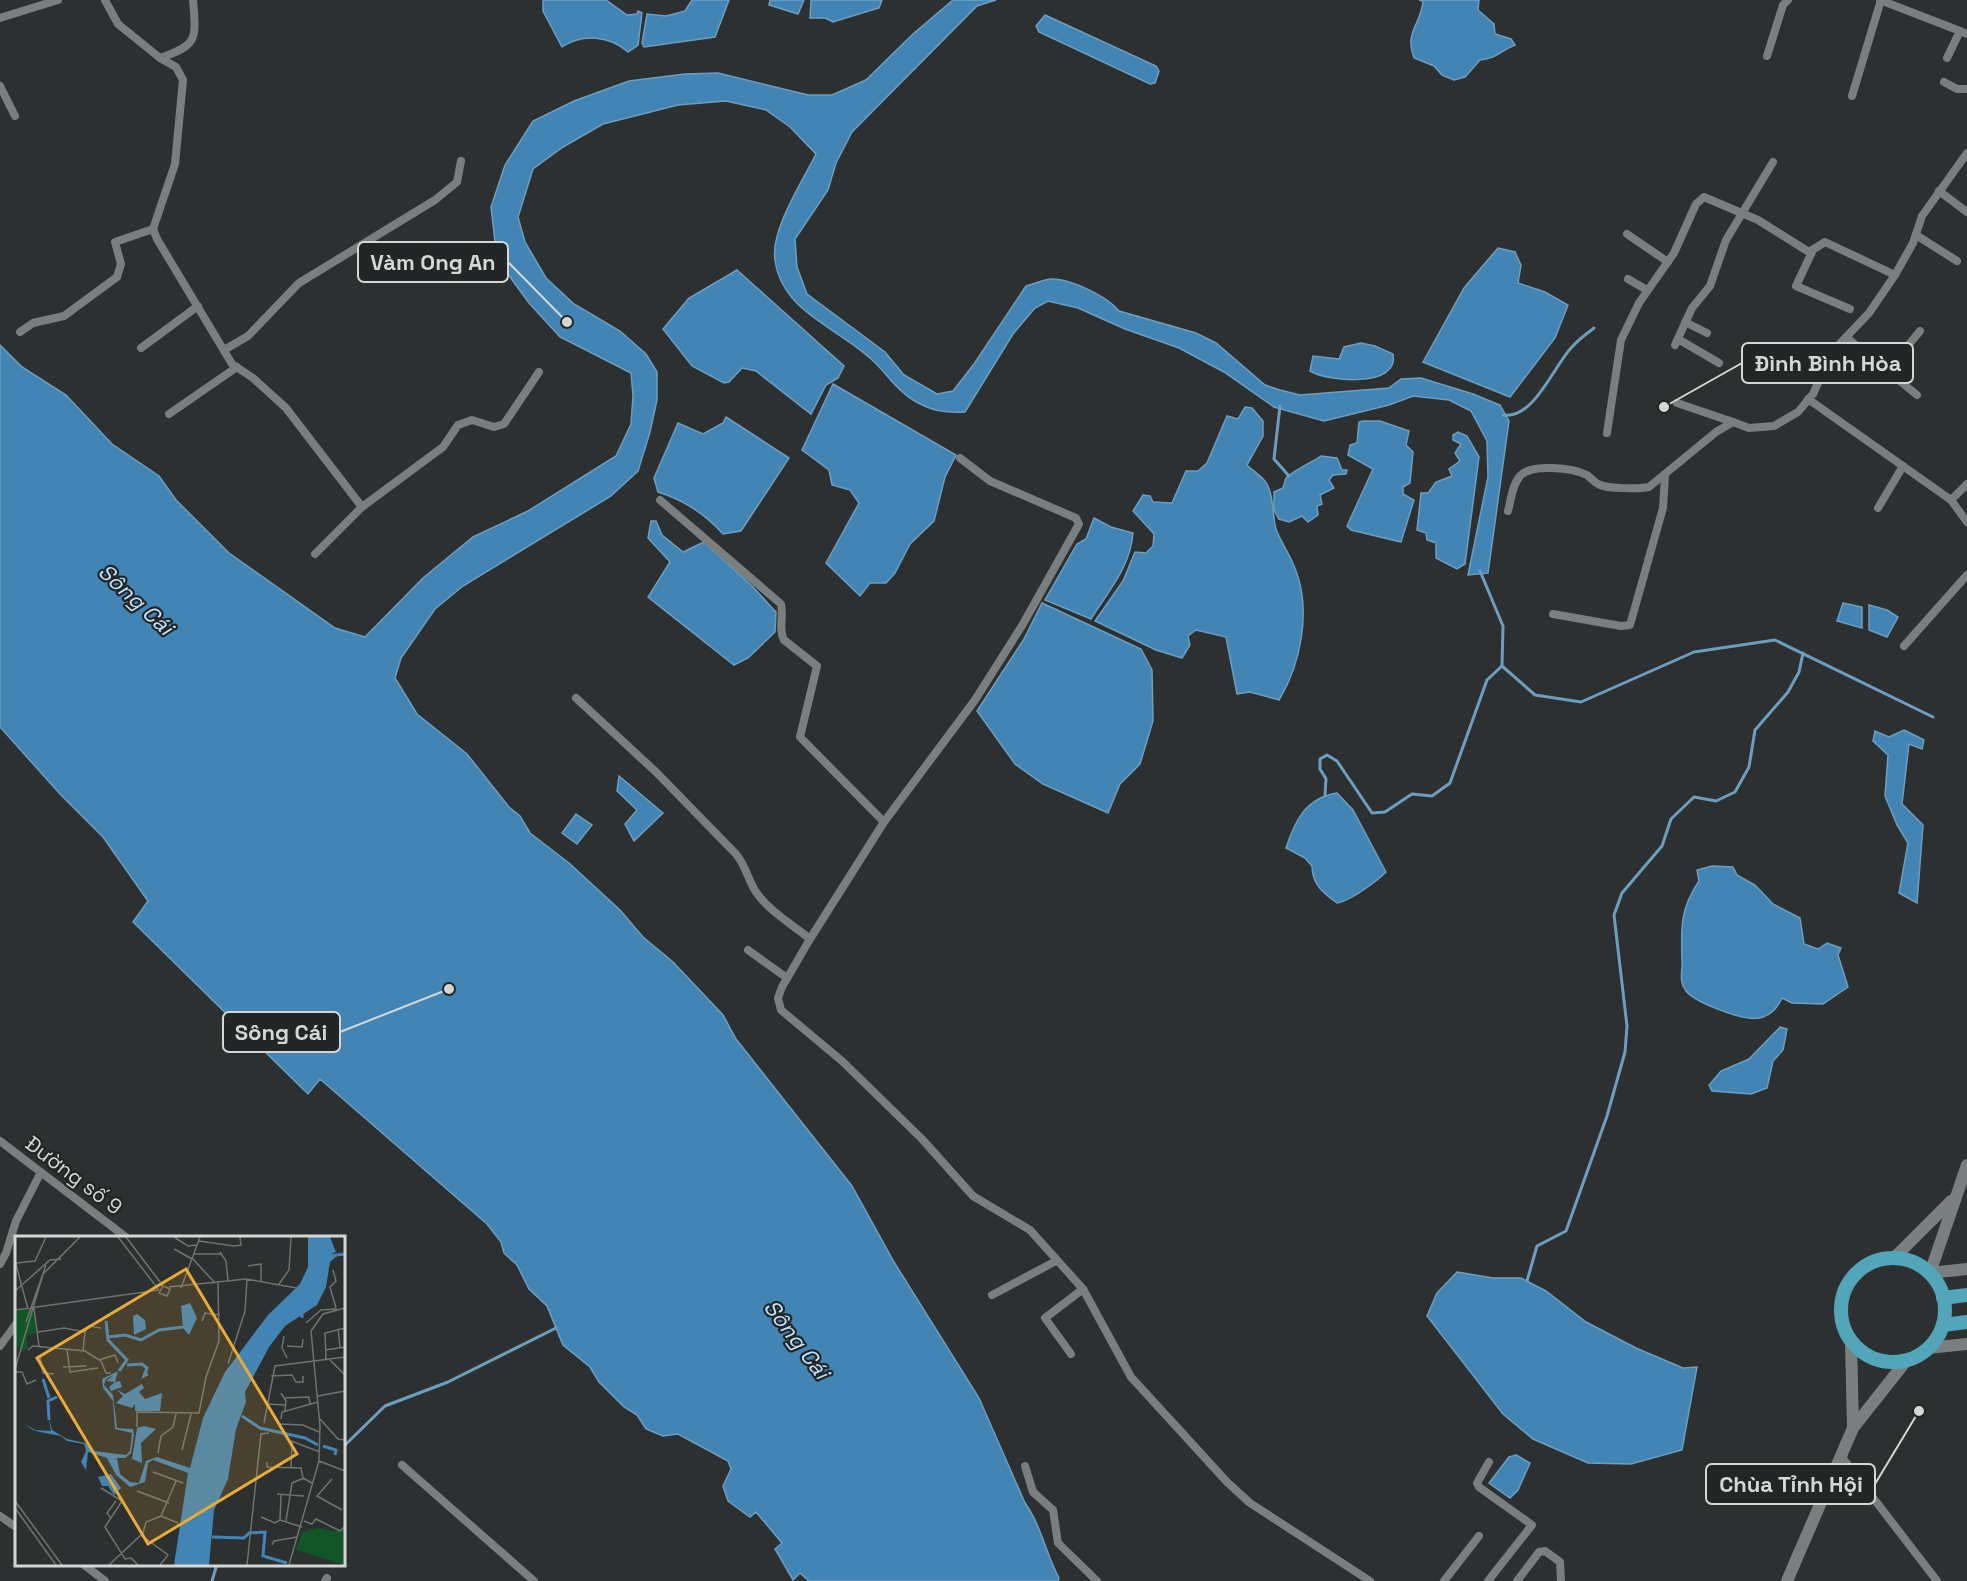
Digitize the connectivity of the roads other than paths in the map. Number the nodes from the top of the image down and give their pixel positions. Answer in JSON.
{"nodes":[{"id":1,"x":58,"y":0,"type":"edge"},
{"id":2,"x":105,"y":0,"type":"edge"},
{"id":3,"x":193,"y":0,"type":"edge"},
{"id":4,"x":1788,"y":0,"type":"edge"},
{"id":5,"x":1880,"y":0,"type":"edge"},
{"id":6,"x":1898,"y":3,"type":"edge"},
{"id":7,"x":0,"y":18,"type":"edge"},
{"id":8,"x":1964,"y":33,"type":"edge"},
{"id":9,"x":1767,"y":56,"type":"dead end"},
{"id":10,"x":160,"y":58,"type":"junction"},
{"id":11,"x":1947,"y":58,"type":"dead end"},
{"id":12,"x":1944,"y":82,"type":"dead end"},
{"id":13,"x":0,"y":86,"type":"edge"},
{"id":14,"x":1967,"y":89,"type":"edge"},
{"id":15,"x":1852,"y":96,"type":"dead end"},
{"id":16,"x":15,"y":116,"type":"dead end"},
{"id":17,"x":1967,"y":153,"type":"edge"},
{"id":18,"x":461,"y":161,"type":"dead end"},
{"id":19,"x":1773,"y":162,"type":"dead end"},
{"id":20,"x":1939,"y":191,"type":"junction"},
{"id":21,"x":1967,"y":212,"type":"edge"},
{"id":22,"x":1743,"y":213,"type":"junction"},
{"id":23,"x":153,"y":229,"type":"junction"},
{"id":24,"x":1627,"y":234,"type":"dead end"},
{"id":25,"x":1917,"y":235,"type":"junction"},
{"id":26,"x":1812,"y":252,"type":"junction"},
{"id":27,"x":1957,"y":261,"type":"dead end"},
{"id":28,"x":1668,"y":262,"type":"junction"},
{"id":29,"x":1895,"y":275,"type":"junction"},
{"id":30,"x":1628,"y":279,"type":"dead end"},
{"id":31,"x":1647,"y":290,"type":"junction"},
{"id":32,"x":198,"y":306,"type":"junction"},
{"id":33,"x":1850,"y":309,"type":"dead end"},
{"id":34,"x":1685,"y":322,"type":"junction"},
{"id":35,"x":1920,"y":331,"type":"dead end"},
{"id":36,"x":20,"y":332,"type":"dead end"},
{"id":37,"x":1707,"y":333,"type":"dead end"},
{"id":38,"x":1846,"y":337,"type":"junction"},
{"id":39,"x":141,"y":348,"type":"dead end"},
{"id":40,"x":224,"y":350,"type":"junction"},
{"id":41,"x":1771,"y":359,"type":"dead end"},
{"id":42,"x":1719,"y":363,"type":"dead end"},
{"id":43,"x":237,"y":367,"type":"junction"},
{"id":44,"x":1887,"y":371,"type":"junction"},
{"id":45,"x":539,"y":372,"type":"dead end"},
{"id":46,"x":1821,"y":373,"type":"junction"},
{"id":47,"x":1917,"y":395,"type":"dead end"},
{"id":48,"x":1808,"y":399,"type":"junction"},
{"id":49,"x":1677,"y":403,"type":"dead end"},
{"id":50,"x":169,"y":414,"type":"dead end"},
{"id":51,"x":1733,"y":422,"type":"junction"},
{"id":52,"x":1607,"y":433,"type":"dead end"},
{"id":53,"x":960,"y":458,"type":"dead end"},
{"id":54,"x":1903,"y":466,"type":"junction"},
{"id":55,"x":1665,"y":476,"type":"junction"},
{"id":56,"x":1967,"y":484,"type":"edge"},
{"id":57,"x":660,"y":500,"type":"dead end"},
{"id":58,"x":1951,"y":500,"type":"junction"},
{"id":59,"x":362,"y":507,"type":"junction"},
{"id":60,"x":1878,"y":508,"type":"dead end"},
{"id":61,"x":1508,"y":511,"type":"dead end"},
{"id":62,"x":1967,"y":522,"type":"edge"},
{"id":63,"x":315,"y":554,"type":"dead end"},
{"id":64,"x":1967,"y":575,"type":"edge"},
{"id":65,"x":1552,"y":614,"type":"dead end"},
{"id":66,"x":1904,"y":646,"type":"dead end"},
{"id":67,"x":576,"y":698,"type":"dead end"},
{"id":68,"x":884,"y":822,"type":"junction"},
{"id":69,"x":810,"y":939,"type":"junction"},
{"id":70,"x":748,"y":950,"type":"dead end"},
{"id":71,"x":787,"y":978,"type":"junction"},
{"id":72,"x":0,"y":1141,"type":"edge"},
{"id":73,"x":1967,"y":1165,"type":"edge"},
{"id":74,"x":41,"y":1172,"type":"junction"},
{"id":75,"x":1954,"y":1198,"type":"junction"},
{"id":76,"x":124,"y":1236,"type":"edge"},
{"id":77,"x":1894,"y":1258,"type":"junction"},
{"id":78,"x":1056,"y":1261,"type":"junction"},
{"id":79,"x":0,"y":1264,"type":"edge"},
{"id":80,"x":1967,"y":1269,"type":"edge"},
{"id":81,"x":1930,"y":1273,"type":"junction"},
{"id":82,"x":1083,"y":1289,"type":"junction"},
{"id":83,"x":992,"y":1295,"type":"dead end"},
{"id":84,"x":1967,"y":1295,"type":"edge"},
{"id":85,"x":1943,"y":1298,"type":"junction"},
{"id":86,"x":1967,"y":1322,"type":"edge"},
{"id":87,"x":15,"y":1325,"type":"edge"},
{"id":88,"x":1943,"y":1325,"type":"junction"},
{"id":89,"x":1851,"y":1340,"type":"junction"},
{"id":90,"x":1967,"y":1344,"type":"edge"},
{"id":91,"x":0,"y":1346,"type":"edge"},
{"id":92,"x":1928,"y":1348,"type":"junction"},
{"id":93,"x":1071,"y":1354,"type":"dead end"},
{"id":94,"x":1906,"y":1361,"type":"junction"},
{"id":95,"x":1853,"y":1428,"type":"junction"},
{"id":96,"x":1840,"y":1456,"type":"junction"},
{"id":97,"x":1489,"y":1462,"type":"dead end"},
{"id":98,"x":402,"y":1465,"type":"dead end"},
{"id":99,"x":1025,"y":1466,"type":"dead end"},
{"id":100,"x":0,"y":1516,"type":"edge"},
{"id":101,"x":15,"y":1526,"type":"edge"},
{"id":102,"x":1479,"y":1536,"type":"dead end"},
{"id":103,"x":86,"y":1566,"type":"edge"},
{"id":104,"x":105,"y":1581,"type":"edge"},
{"id":105,"x":534,"y":1581,"type":"edge"},
{"id":106,"x":1097,"y":1581,"type":"edge"},
{"id":107,"x":1370,"y":1581,"type":"edge"},
{"id":108,"x":1444,"y":1581,"type":"edge"},
{"id":109,"x":1488,"y":1581,"type":"edge"},
{"id":110,"x":1516,"y":1581,"type":"edge"},
{"id":111,"x":1561,"y":1581,"type":"edge"},
{"id":112,"x":1787,"y":1581,"type":"edge"},
{"id":113,"x":1937,"y":1581,"type":"edge"}],
"edges":[{"from":1,"to":7,"type":"street"},
{"from":2,"to":10,"type":"street"},
{"from":3,"to":10,"type":"street"},
{"from":4,"to":9,"type":"street"},
{"from":5,"to":6,"type":"street"},
{"from":5,"to":15,"type":"street"},
{"from":6,"to":8,"type":"street"},
{"from":8,"to":11,"type":"street"},
{"from":10,"to":23,"type":"street"},
{"from":12,"to":14,"type":"street"},
{"from":13,"to":16,"type":"street"},
{"from":17,"to":20,"type":"street"},
{"from":18,"to":40,"type":"street"},
{"from":19,"to":22,"type":"street"},
{"from":20,"to":21,"type":"street"},
{"from":20,"to":25,"type":"street"},
{"from":22,"to":26,"type":"street"},
{"from":22,"to":28,"type":"street"},
{"from":22,"to":34,"type":"street"},
{"from":23,"to":32,"type":"street"},
{"from":23,"to":36,"type":"street"},
{"from":24,"to":28,"type":"street"},
{"from":25,"to":27,"type":"street"},
{"from":25,"to":29,"type":"street"},
{"from":26,"to":29,"type":"street"},
{"from":26,"to":33,"type":"street"},
{"from":28,"to":31,"type":"street"},
{"from":29,"to":38,"type":"street"},
{"from":30,"to":31,"type":"street"},
{"from":31,"to":52,"type":"street"},
{"from":32,"to":39,"type":"street"},
{"from":32,"to":40,"type":"street"},
{"from":34,"to":37,"type":"street"},
{"from":34,"to":42,"type":"street"},
{"from":35,"to":44,"type":"street"},
{"from":38,"to":44,"type":"street"},
{"from":38,"to":46,"type":"street"},
{"from":40,"to":43,"type":"street"},
{"from":41,"to":46,"type":"street"},
{"from":43,"to":50,"type":"street"},
{"from":43,"to":59,"type":"street"},
{"from":44,"to":47,"type":"street"},
{"from":45,"to":59,"type":"street"},
{"from":46,"to":48,"type":"street"},
{"from":48,"to":51,"type":"street"},
{"from":48,"to":54,"type":"street"},
{"from":49,"to":51,"type":"street"},
{"from":51,"to":55,"type":"street"},
{"from":53,"to":68,"type":"street"},
{"from":54,"to":58,"type":"street"},
{"from":54,"to":60,"type":"street"},
{"from":55,"to":61,"type":"street"},
{"from":55,"to":65,"type":"street"},
{"from":56,"to":58,"type":"street"},
{"from":57,"to":68,"type":"street"},
{"from":58,"to":62,"type":"street"},
{"from":59,"to":63,"type":"street"},
{"from":64,"to":66,"type":"street"},
{"from":67,"to":69,"type":"street"},
{"from":68,"to":69,"type":"street"},
{"from":69,"to":71,"type":"street"},
{"from":70,"to":71,"type":"street"},
{"from":71,"to":78,"type":"street"},
{"from":72,"to":74,"type":"street","name":"Đường số 9"},
{"from":73,"to":75,"type":"street"},
{"from":74,"to":76,"type":"street","name":"Đường số 9"},
{"from":74,"to":79,"type":"street"},
{"from":75,"to":77,"type":"street"},
{"from":75,"to":81,"type":"street"},
{"from":77,"to":81,"type":"main road"},
{"from":77,"to":89,"type":"main road"},
{"from":78,"to":82,"type":"street"},
{"from":78,"to":83,"type":"street"},
{"from":80,"to":81,"type":"street"},
{"from":81,"to":85,"type":"main road"},
{"from":82,"to":93,"type":"street"},
{"from":82,"to":107,"type":"street"},
{"from":84,"to":85,"type":"main road"},
{"from":85,"to":88,"type":"main road"},
{"from":86,"to":88,"type":"main road"},
{"from":87,"to":91,"type":"street"},
{"from":88,"to":92,"type":"main road"},
{"from":89,"to":94,"type":"main road"},
{"from":89,"to":95,"type":"street"},
{"from":90,"to":92,"type":"street"},
{"from":92,"to":94,"type":"main road"},
{"from":94,"to":95,"type":"street"},
{"from":95,"to":96,"type":"street"},
{"from":96,"to":112,"type":"street"},
{"from":96,"to":113,"type":"street"},
{"from":97,"to":109,"type":"street"},
{"from":98,"to":105,"type":"street"},
{"from":99,"to":106,"type":"street"},
{"from":100,"to":101,"type":"street"},
{"from":102,"to":108,"type":"street"},
{"from":103,"to":104,"type":"street"},
{"from":110,"to":111,"type":"street"}]}
